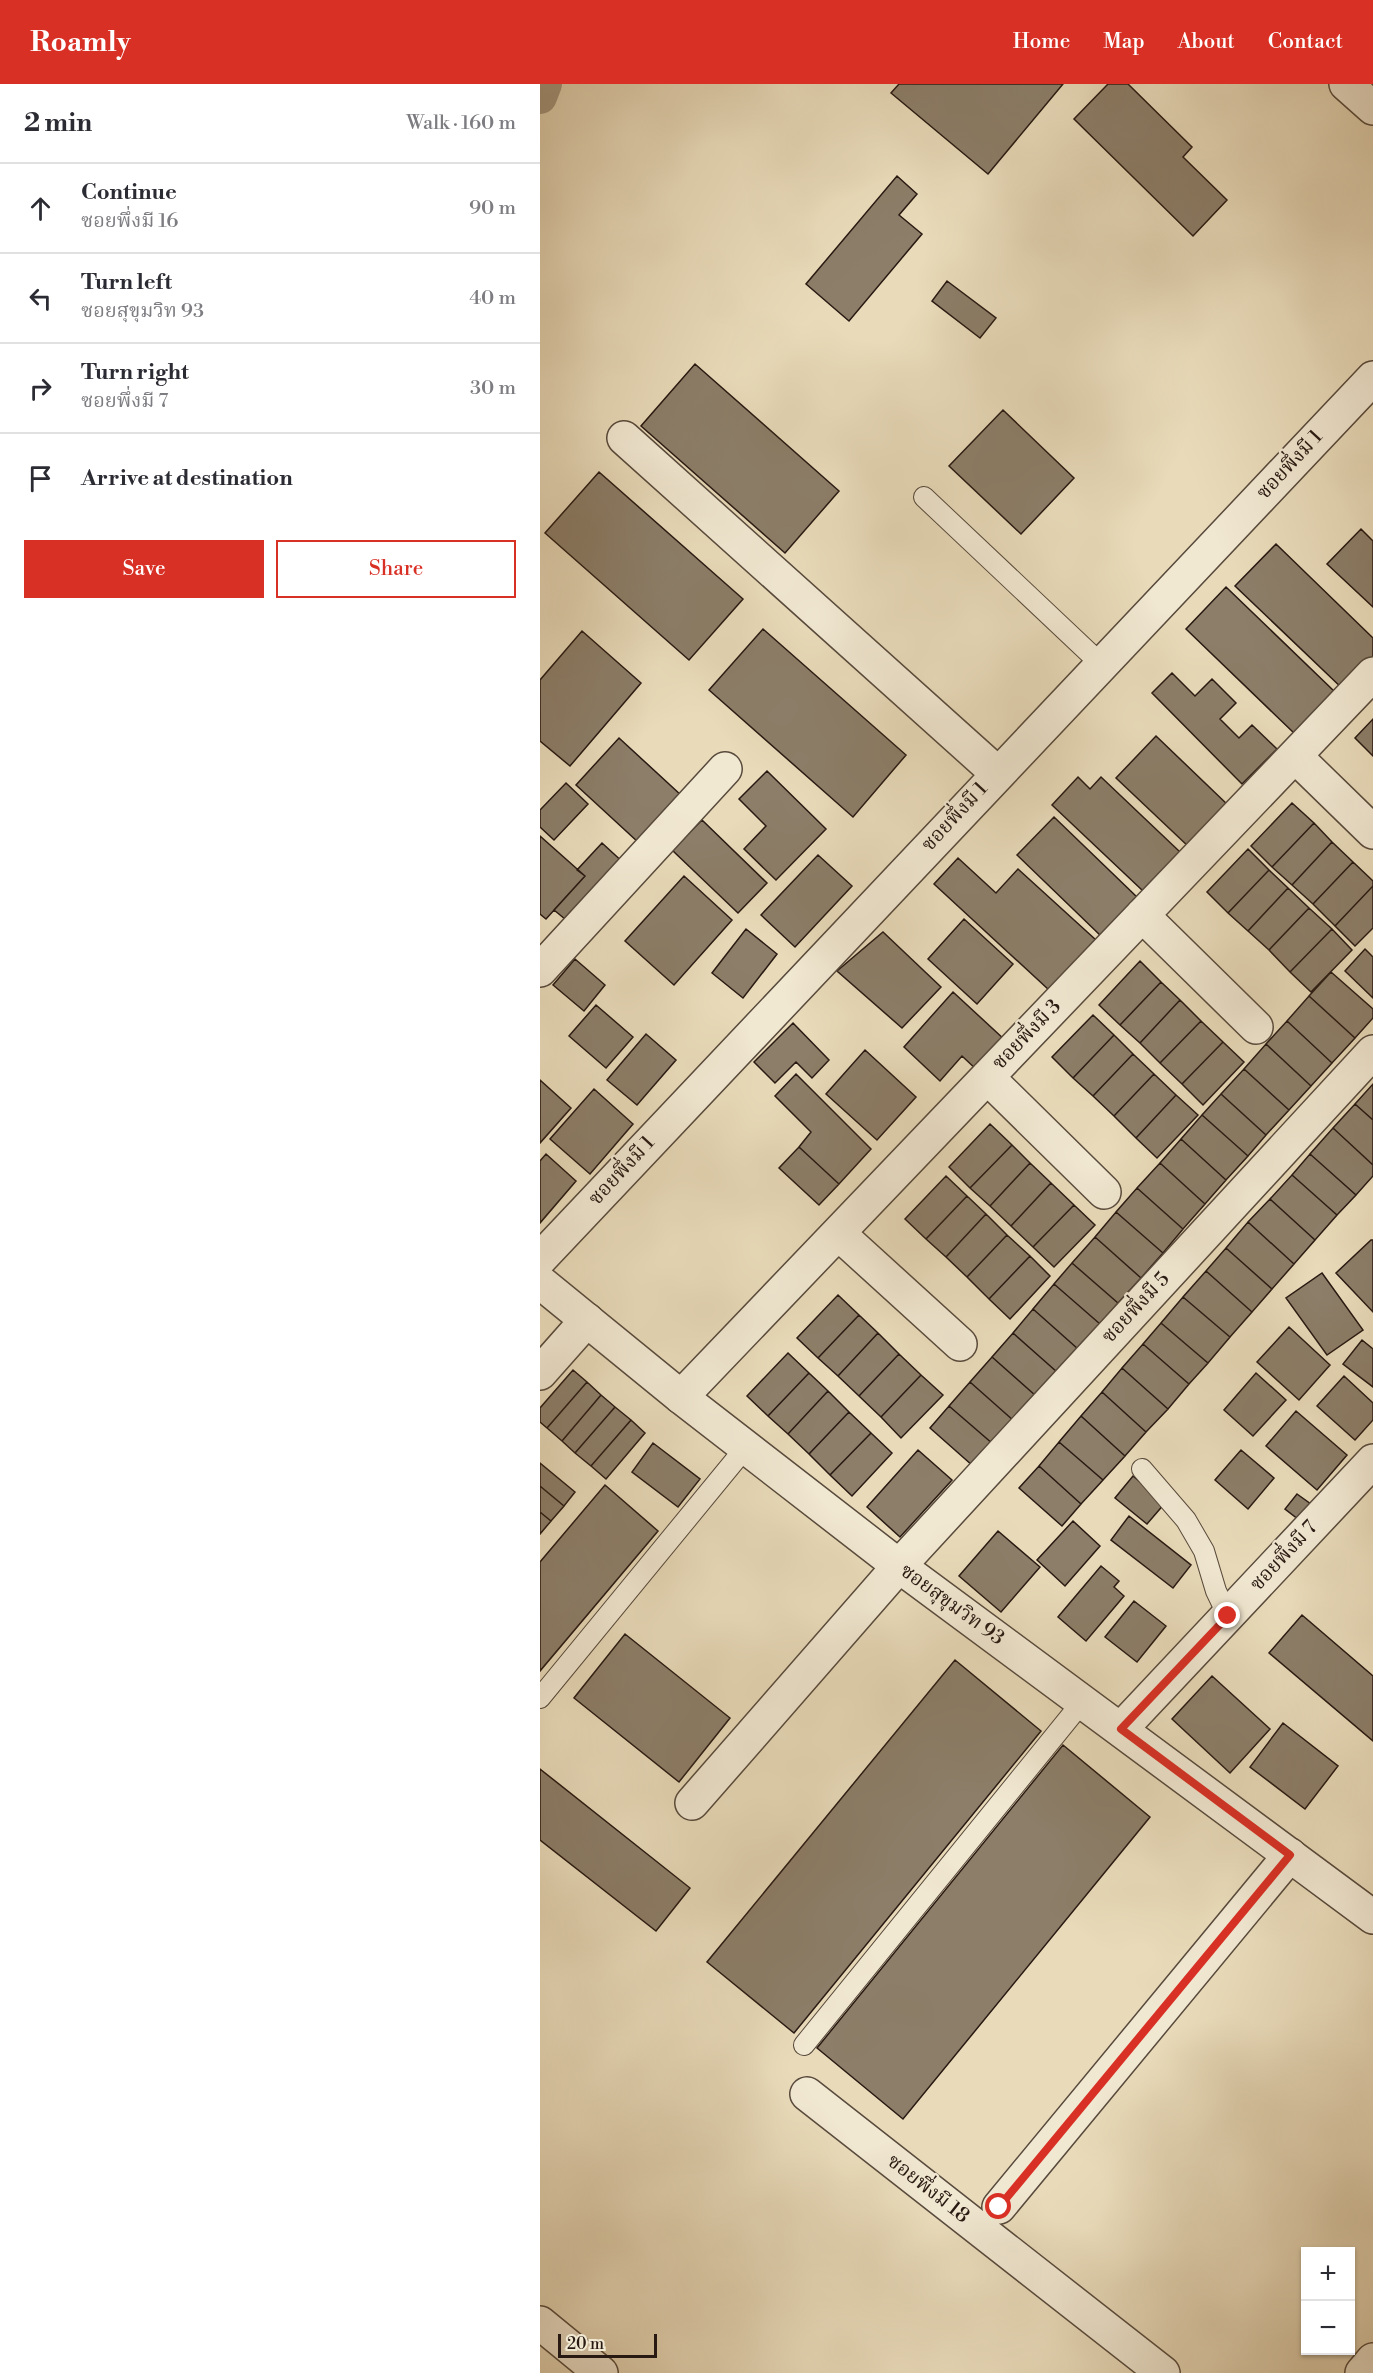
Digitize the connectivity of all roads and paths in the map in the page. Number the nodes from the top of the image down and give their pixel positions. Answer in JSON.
{"nodes":[{"id":1,"x":1346,"y":84,"type":"edge"},
{"id":2,"x":1373,"y":108,"type":"edge"},
{"id":3,"x":1373,"y":378,"type":"edge"},
{"id":4,"x":624,"y":438,"type":"dead end"},
{"id":5,"x":924,"y":497,"type":"dead end"},
{"id":6,"x":1102,"y":665,"type":"junction"},
{"id":7,"x":1373,"y":674,"type":"edge"},
{"id":8,"x":1295,"y":756,"type":"junction"},
{"id":9,"x":725,"y":769,"type":"dead end"},
{"id":10,"x":997,"y":773,"type":"junction"},
{"id":11,"x":1373,"y":832,"type":"edge"},
{"id":12,"x":1142,"y":915,"type":"junction"},
{"id":13,"x":540,"y":970,"type":"edge"},
{"id":14,"x":1256,"y":1027,"type":"dead end"},
{"id":15,"x":1373,"y":1052,"type":"edge"},
{"id":16,"x":987,"y":1077,"type":"junction"},
{"id":17,"x":1104,"y":1192,"type":"dead end"},
{"id":18,"x":838,"y":1233,"type":"junction"},
{"id":19,"x":540,"y":1259,"type":"edge"},
{"id":20,"x":540,"y":1282,"type":"edge"},
{"id":21,"x":586,"y":1320,"type":"junction"},
{"id":22,"x":960,"y":1344,"type":"dead end"},
{"id":23,"x":540,"y":1373,"type":"edge"},
{"id":24,"x":681,"y":1396,"type":"junction"},
{"id":25,"x":746,"y":1448,"type":"junction"},
{"id":26,"x":1373,"y":1461,"type":"edge"},
{"id":27,"x":1142,"y":1469,"type":"dead end"},
{"id":28,"x":899,"y":1566,"type":"junction"},
{"id":29,"x":1228,"y":1616,"type":"junction"},
{"id":30,"x":540,"y":1698,"type":"edge"},
{"id":31,"x":1083,"y":1701,"type":"junction"},
{"id":32,"x":1121,"y":1729,"type":"junction"},
{"id":33,"x":692,"y":1803,"type":"dead end"},
{"id":34,"x":1290,"y":1855,"type":"junction"},
{"id":35,"x":1373,"y":1917,"type":"edge"},
{"id":36,"x":804,"y":2045,"type":"dead end"},
{"id":37,"x":807,"y":2094,"type":"dead end"},
{"id":38,"x":999,"y":2207,"type":"dead end"},
{"id":39,"x":540,"y":2323,"type":"edge"},
{"id":40,"x":1373,"y":2360,"type":"edge"},
{"id":41,"x":601,"y":2373,"type":"edge"},
{"id":42,"x":1163,"y":2373,"type":"edge"},
{"id":43,"x":1362,"y":2373,"type":"edge"}],
"edges":[{"from":1,"to":2,"type":"street"},
{"from":3,"to":6,"type":"street","name":"ซอยพึ่งมี 1"},
{"from":4,"to":10,"type":"street"},
{"from":5,"to":6,"type":"lane"},
{"from":6,"to":10,"type":"street","name":"ซอยพึ่งมี 1"},
{"from":7,"to":8,"type":"street","name":"ซอยพึ่งมี 3"},
{"from":8,"to":11,"type":"street"},
{"from":8,"to":12,"type":"street","name":"ซอยพึ่งมี 3"},
{"from":9,"to":13,"type":"street"},
{"from":10,"to":19,"type":"street","name":"ซอยพึ่งมี 1"},
{"from":12,"to":14,"type":"street"},
{"from":12,"to":16,"type":"street","name":"ซอยพึ่งมี 3"},
{"from":15,"to":28,"type":"street","name":"ซอยพึ่งมี 5"},
{"from":16,"to":17,"type":"street"},
{"from":16,"to":18,"type":"street","name":"ซอยพึ่งมี 3"},
{"from":18,"to":22,"type":"street"},
{"from":18,"to":24,"type":"street","name":"ซอยพึ่งมี 3"},
{"from":20,"to":21,"type":"street","name":"ซอยสุขุมวิท 93"},
{"from":21,"to":23,"type":"street"},
{"from":21,"to":24,"type":"street","name":"ซอยสุขุมวิท 93"},
{"from":24,"to":25,"type":"street","name":"ซอยสุขุมวิท 93"},
{"from":25,"to":28,"type":"street","name":"ซอยสุขุมวิท 93"},
{"from":25,"to":30,"type":"lane"},
{"from":26,"to":29,"type":"street","name":"ซอยพึ่งมี 7"},
{"from":27,"to":29,"type":"lane"},
{"from":28,"to":31,"type":"street","name":"ซอยสุขุมวิท 93"},
{"from":28,"to":33,"type":"street","name":"ซอยพึ่งมี 5"},
{"from":29,"to":32,"type":"street","name":"ซอยพึ่งมี 7"},
{"from":31,"to":32,"type":"street","name":"ซอยสุขุมวิท 93"},
{"from":31,"to":36,"type":"lane"},
{"from":32,"to":34,"type":"street","name":"ซอยสุขุมวิท 93"},
{"from":34,"to":35,"type":"street","name":"ซอยสุขุมวิท 93"},
{"from":34,"to":38,"type":"street"},
{"from":37,"to":42,"type":"street","name":"ซอยพึ่งมี 18"},
{"from":39,"to":41,"type":"street"},
{"from":40,"to":43,"type":"street"}]}
